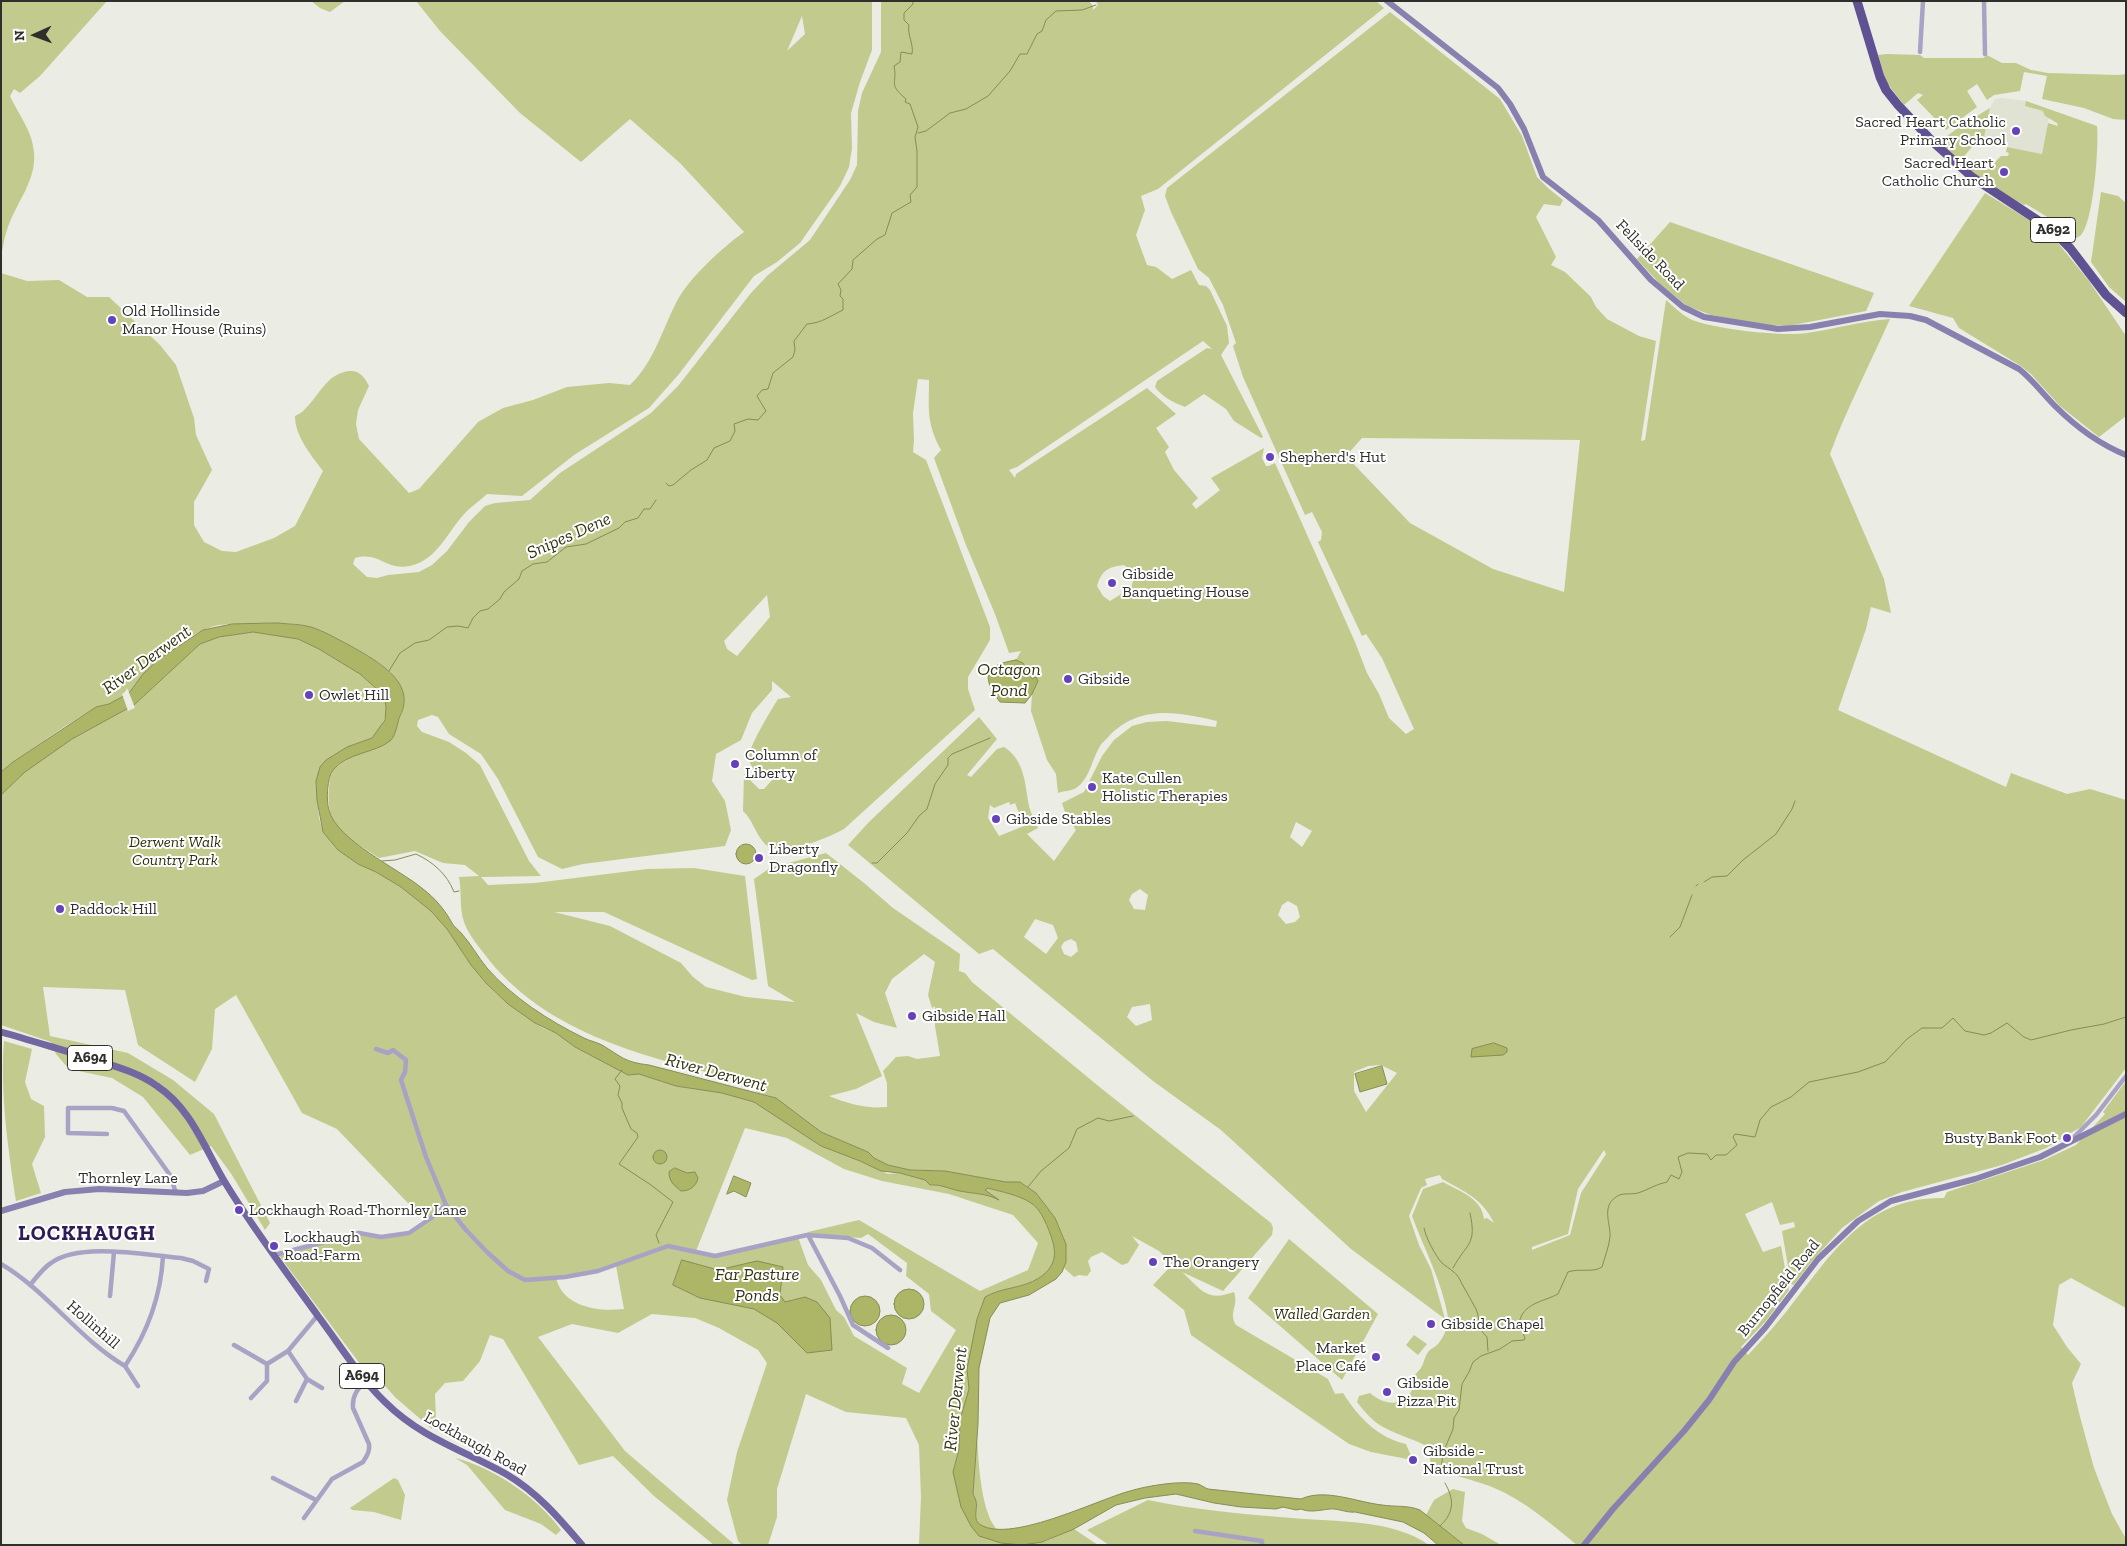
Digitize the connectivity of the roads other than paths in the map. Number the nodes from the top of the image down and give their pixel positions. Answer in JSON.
{"nodes":[{"id":1,"x":1387,"y":1,"type":"edge"},
{"id":2,"x":1857,"y":1,"type":"edge"},
{"id":3,"x":1922,"y":1,"type":"edge"},
{"id":4,"x":1984,"y":1,"type":"edge"},
{"id":5,"x":1920,"y":52,"type":"dead end"},
{"id":6,"x":1984,"y":54,"type":"dead end"},
{"id":7,"x":2126,"y":313,"type":"edge"},
{"id":8,"x":2126,"y":455,"type":"edge"},
{"id":9,"x":1,"y":1032,"type":"edge"},
{"id":10,"x":376,"y":1049,"type":"dead end"},
{"id":11,"x":2126,"y":1076,"type":"edge"},
{"id":12,"x":2126,"y":1114,"type":"edge"},
{"id":13,"x":107,"y":1134,"type":"dead end"},
{"id":14,"x":2064,"y":1146,"type":"junction"},
{"id":15,"x":224,"y":1181,"type":"junction"},
{"id":16,"x":176,"y":1193,"type":"junction"},
{"id":17,"x":444,"y":1206,"type":"junction"},
{"id":18,"x":1,"y":1211,"type":"edge"},
{"id":19,"x":808,"y":1235,"type":"junction"},
{"id":20,"x":114,"y":1252,"type":"junction"},
{"id":21,"x":163,"y":1256,"type":"junction"},
{"id":22,"x":274,"y":1256,"type":"junction"},
{"id":23,"x":1,"y":1264,"type":"edge"},
{"id":24,"x":900,"y":1270,"type":"dead end"},
{"id":25,"x":206,"y":1281,"type":"dead end"},
{"id":26,"x":30,"y":1285,"type":"junction"},
{"id":27,"x":110,"y":1296,"type":"dead end"},
{"id":28,"x":318,"y":1315,"type":"junction"},
{"id":29,"x":234,"y":1345,"type":"dead end"},
{"id":30,"x":888,"y":1348,"type":"dead end"},
{"id":31,"x":288,"y":1351,"type":"junction"},
{"id":32,"x":267,"y":1364,"type":"junction"},
{"id":33,"x":125,"y":1366,"type":"junction"},
{"id":34,"x":307,"y":1379,"type":"junction"},
{"id":35,"x":366,"y":1381,"type":"junction"},
{"id":36,"x":138,"y":1386,"type":"dead end"},
{"id":37,"x":322,"y":1388,"type":"dead end"},
{"id":38,"x":251,"y":1398,"type":"dead end"},
{"id":39,"x":296,"y":1401,"type":"dead end"},
{"id":40,"x":273,"y":1478,"type":"dead end"},
{"id":41,"x":316,"y":1500,"type":"junction"},
{"id":42,"x":304,"y":1518,"type":"dead end"},
{"id":43,"x":1195,"y":1531,"type":"dead end"},
{"id":44,"x":582,"y":1545,"type":"edge"},
{"id":45,"x":1262,"y":1545,"type":"edge"},
{"id":46,"x":1584,"y":1545,"type":"edge"}],
"edges":[{"from":1,"to":8,"type":"street","name":"Fellside Road"},
{"from":2,"to":7,"type":"highway","number":"A692"},
{"from":3,"to":5,"type":"street"},
{"from":4,"to":6,"type":"street"},
{"from":9,"to":15,"type":"main road","name":"Lockhaugh Road","number":"A694"},
{"from":10,"to":17,"type":"street"},
{"from":11,"to":14,"type":"street"},
{"from":12,"to":14,"type":"street","name":"Burnopfield Road"},
{"from":13,"to":16,"type":"street"},
{"from":14,"to":46,"type":"street","name":"Burnopfield Road"},
{"from":15,"to":16,"type":"street","name":"Thornley Lane"},
{"from":15,"to":22,"type":"main road","name":"Lockhaugh Road","number":"A694"},
{"from":16,"to":18,"type":"street","name":"Thornley Lane"},
{"from":17,"to":19,"type":"street"},
{"from":17,"to":22,"type":"street"},
{"from":19,"to":24,"type":"street"},
{"from":19,"to":30,"type":"street"},
{"from":20,"to":21,"type":"street"},
{"from":20,"to":26,"type":"street"},
{"from":20,"to":27,"type":"street"},
{"from":21,"to":25,"type":"street"},
{"from":21,"to":33,"type":"street","name":"Hollinhill"},
{"from":22,"to":28,"type":"main road","name":"Lockhaugh Road","number":"A694"},
{"from":23,"to":26,"type":"street","name":"Hollinhill"},
{"from":26,"to":33,"type":"street","name":"Hollinhill"},
{"from":28,"to":31,"type":"street"},
{"from":28,"to":35,"type":"main road","name":"Lockhaugh Road","number":"A694"},
{"from":29,"to":32,"type":"street"},
{"from":31,"to":32,"type":"street"},
{"from":31,"to":34,"type":"street"},
{"from":32,"to":38,"type":"street"},
{"from":33,"to":36,"type":"street"},
{"from":34,"to":37,"type":"street"},
{"from":34,"to":39,"type":"street"},
{"from":35,"to":41,"type":"street"},
{"from":35,"to":44,"type":"main road","name":"Lockhaugh Road","number":"A694"},
{"from":40,"to":41,"type":"street"},
{"from":41,"to":42,"type":"street"},
{"from":43,"to":45,"type":"street"}]}
